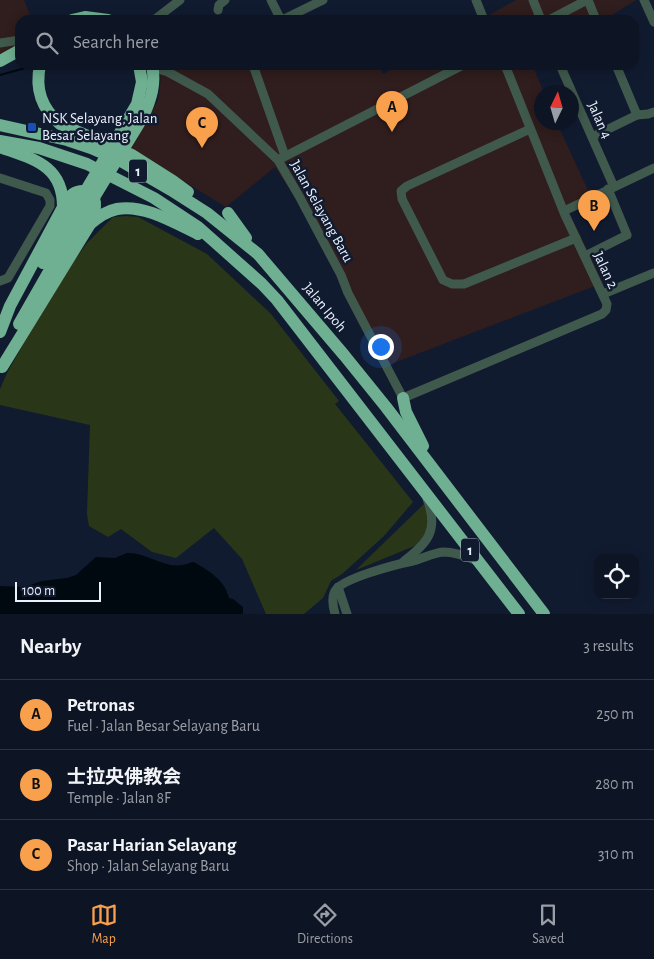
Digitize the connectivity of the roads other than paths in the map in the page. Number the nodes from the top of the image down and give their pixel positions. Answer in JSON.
{"nodes":[{"id":1,"x":180,"y":0,"type":"edge"},
{"id":2,"x":225,"y":0,"type":"edge"},
{"id":3,"x":271,"y":0,"type":"edge"},
{"id":4,"x":476,"y":0,"type":"edge"},
{"id":5,"x":533,"y":0,"type":"edge"},
{"id":6,"x":587,"y":0,"type":"edge"},
{"id":7,"x":644,"y":0,"type":"edge"},
{"id":8,"x":317,"y":1,"type":"edge"},
{"id":9,"x":218,"y":10,"type":"dead end"},
{"id":10,"x":160,"y":15,"type":"edge"},
{"id":11,"x":279,"y":15,"type":"edge"},
{"id":12,"x":291,"y":15,"type":"edge"},
{"id":13,"x":482,"y":15,"type":"edge"},
{"id":14,"x":539,"y":15,"type":"edge"},
{"id":15,"x":558,"y":15,"type":"edge"},
{"id":16,"x":594,"y":15,"type":"edge"},
{"id":17,"x":653,"y":17,"type":"edge"},
{"id":18,"x":15,"y":41,"type":"edge"},
{"id":19,"x":0,"y":44,"type":"edge"},
{"id":20,"x":15,"y":52,"type":"edge"},
{"id":21,"x":0,"y":60,"type":"edge"},
{"id":22,"x":39,"y":70,"type":"edge"},
{"id":23,"x":140,"y":70,"type":"edge"},
{"id":24,"x":153,"y":70,"type":"edge"},
{"id":25,"x":161,"y":70,"type":"edge"},
{"id":26,"x":255,"y":70,"type":"edge"},
{"id":27,"x":453,"y":70,"type":"edge"},
{"id":28,"x":507,"y":70,"type":"edge"},
{"id":29,"x":562,"y":70,"type":"edge"},
{"id":30,"x":618,"y":70,"type":"edge"},
{"id":31,"x":654,"y":112,"type":"edge"},
{"id":32,"x":637,"y":115,"type":"junction"},
{"id":33,"x":0,"y":125,"type":"edge"},
{"id":34,"x":530,"y":129,"type":"junction"},
{"id":35,"x":592,"y":137,"type":"junction"},
{"id":36,"x":0,"y":141,"type":"edge"},
{"id":37,"x":0,"y":147,"type":"edge"},
{"id":38,"x":282,"y":158,"type":"junction"},
{"id":39,"x":654,"y":168,"type":"edge"},
{"id":40,"x":0,"y":178,"type":"edge"},
{"id":41,"x":611,"y":188,"type":"junction"},
{"id":42,"x":62,"y":207,"type":"junction"},
{"id":43,"x":564,"y":211,"type":"junction"},
{"id":44,"x":228,"y":213,"type":"dead end"},
{"id":45,"x":90,"y":224,"type":"junction"},
{"id":46,"x":239,"y":238,"type":"junction"},
{"id":47,"x":576,"y":238,"type":"junction"},
{"id":48,"x":212,"y":241,"type":"junction"},
{"id":49,"x":258,"y":254,"type":"junction"},
{"id":50,"x":585,"y":256,"type":"junction"},
{"id":51,"x":228,"y":264,"type":"dead end"},
{"id":52,"x":47,"y":265,"type":"junction"},
{"id":53,"x":654,"y":274,"type":"edge"},
{"id":54,"x":4,"y":280,"type":"edge"},
{"id":55,"x":603,"y":294,"type":"junction"},
{"id":56,"x":2,"y":327,"type":"edge"},
{"id":57,"x":300,"y":331,"type":"junction"},
{"id":58,"x":1,"y":368,"type":"edge"},
{"id":59,"x":403,"y":398,"type":"junction"},
{"id":60,"x":386,"y":407,"type":"junction"},
{"id":61,"x":433,"y":469,"type":"junction"},
{"id":62,"x":421,"y":486,"type":"junction"},
{"id":63,"x":479,"y":562,"type":"junction"},
{"id":64,"x":402,"y":563,"type":"junction"},
{"id":65,"x":338,"y":587,"type":"junction"},
{"id":66,"x":335,"y":614,"type":"edge"},
{"id":67,"x":347,"y":614,"type":"edge"},
{"id":68,"x":520,"y":614,"type":"edge"},
{"id":69,"x":544,"y":614,"type":"edge"}],
"edges":[{"from":1,"to":10,"type":"street"},
{"from":2,"to":9,"type":"street"},
{"from":3,"to":11,"type":"street"},
{"from":4,"to":13,"type":"street"},
{"from":5,"to":14,"type":"street"},
{"from":6,"to":15,"type":"street"},
{"from":6,"to":16,"type":"street"},
{"from":7,"to":17,"type":"street"},
{"from":8,"to":12,"type":"street"},
{"from":18,"to":19,"type":"street"},
{"from":20,"to":21,"type":"highway"},
{"from":22,"to":46,"type":"highway"},
{"from":23,"to":52,"type":"highway","bridge":true},
{"from":24,"to":52,"type":"highway","bridge":true},
{"from":25,"to":38,"type":"street","name":"Jalan Selayang Baru"},
{"from":26,"to":38,"type":"street"},
{"from":27,"to":38,"type":"street"},
{"from":28,"to":34,"type":"street","name":"Jalan 2"},
{"from":29,"to":35,"type":"street","name":"Jalan 4"},
{"from":30,"to":32,"type":"street"},
{"from":31,"to":32,"type":"street"},
{"from":32,"to":35,"type":"street"},
{"from":33,"to":46,"type":"highway","name":"Jalan Ipoh","number":"1"},
{"from":34,"to":43,"type":"street","name":"Jalan 2"},
{"from":34,"to":47,"type":"street"},
{"from":35,"to":41,"type":"street","name":"Jalan 4"},
{"from":36,"to":48,"type":"highway","number":"1"},
{"from":37,"to":42,"type":"highway"},
{"from":38,"to":59,"type":"street","name":"Jalan Selayang Baru"},
{"from":39,"to":41,"type":"street"},
{"from":40,"to":54,"type":"street"},
{"from":41,"to":43,"type":"street"},
{"from":41,"to":50,"type":"street","name":"Jalan 4"},
{"from":42,"to":45,"type":"highway"},
{"from":42,"to":56,"type":"highway"},
{"from":43,"to":47,"type":"street","name":"Jalan 2"},
{"from":44,"to":49,"type":"highway"},
{"from":45,"to":48,"type":"highway"},
{"from":45,"to":58,"type":"highway"},
{"from":46,"to":49,"type":"highway","name":"Jalan Ipoh","number":"1"},
{"from":47,"to":50,"type":"street","name":"Jalan 2"},
{"from":48,"to":57,"type":"highway","number":"1"},
{"from":49,"to":60,"type":"highway","name":"Jalan Ipoh","number":"1"},
{"from":50,"to":55,"type":"street","name":"Jalan 2"},
{"from":51,"to":57,"type":"highway"},
{"from":52,"to":56,"type":"highway"},
{"from":52,"to":58,"type":"highway"},
{"from":53,"to":55,"type":"street"},
{"from":55,"to":59,"type":"street","name":"Jalan 2"},
{"from":57,"to":62,"type":"highway","number":"1"},
{"from":59,"to":60,"type":"highway"},
{"from":59,"to":61,"type":"highway"},
{"from":60,"to":61,"type":"highway","name":"Jalan Ipoh","number":"1"},
{"from":61,"to":69,"type":"highway","name":"Jalan Ipoh","number":"1"},
{"from":62,"to":63,"type":"highway","number":"1"},
{"from":62,"to":64,"type":"street"},
{"from":63,"to":64,"type":"street"},
{"from":63,"to":68,"type":"highway","number":"1"},
{"from":64,"to":65,"type":"street"},
{"from":65,"to":66,"type":"street"},
{"from":65,"to":67,"type":"street"}]}
